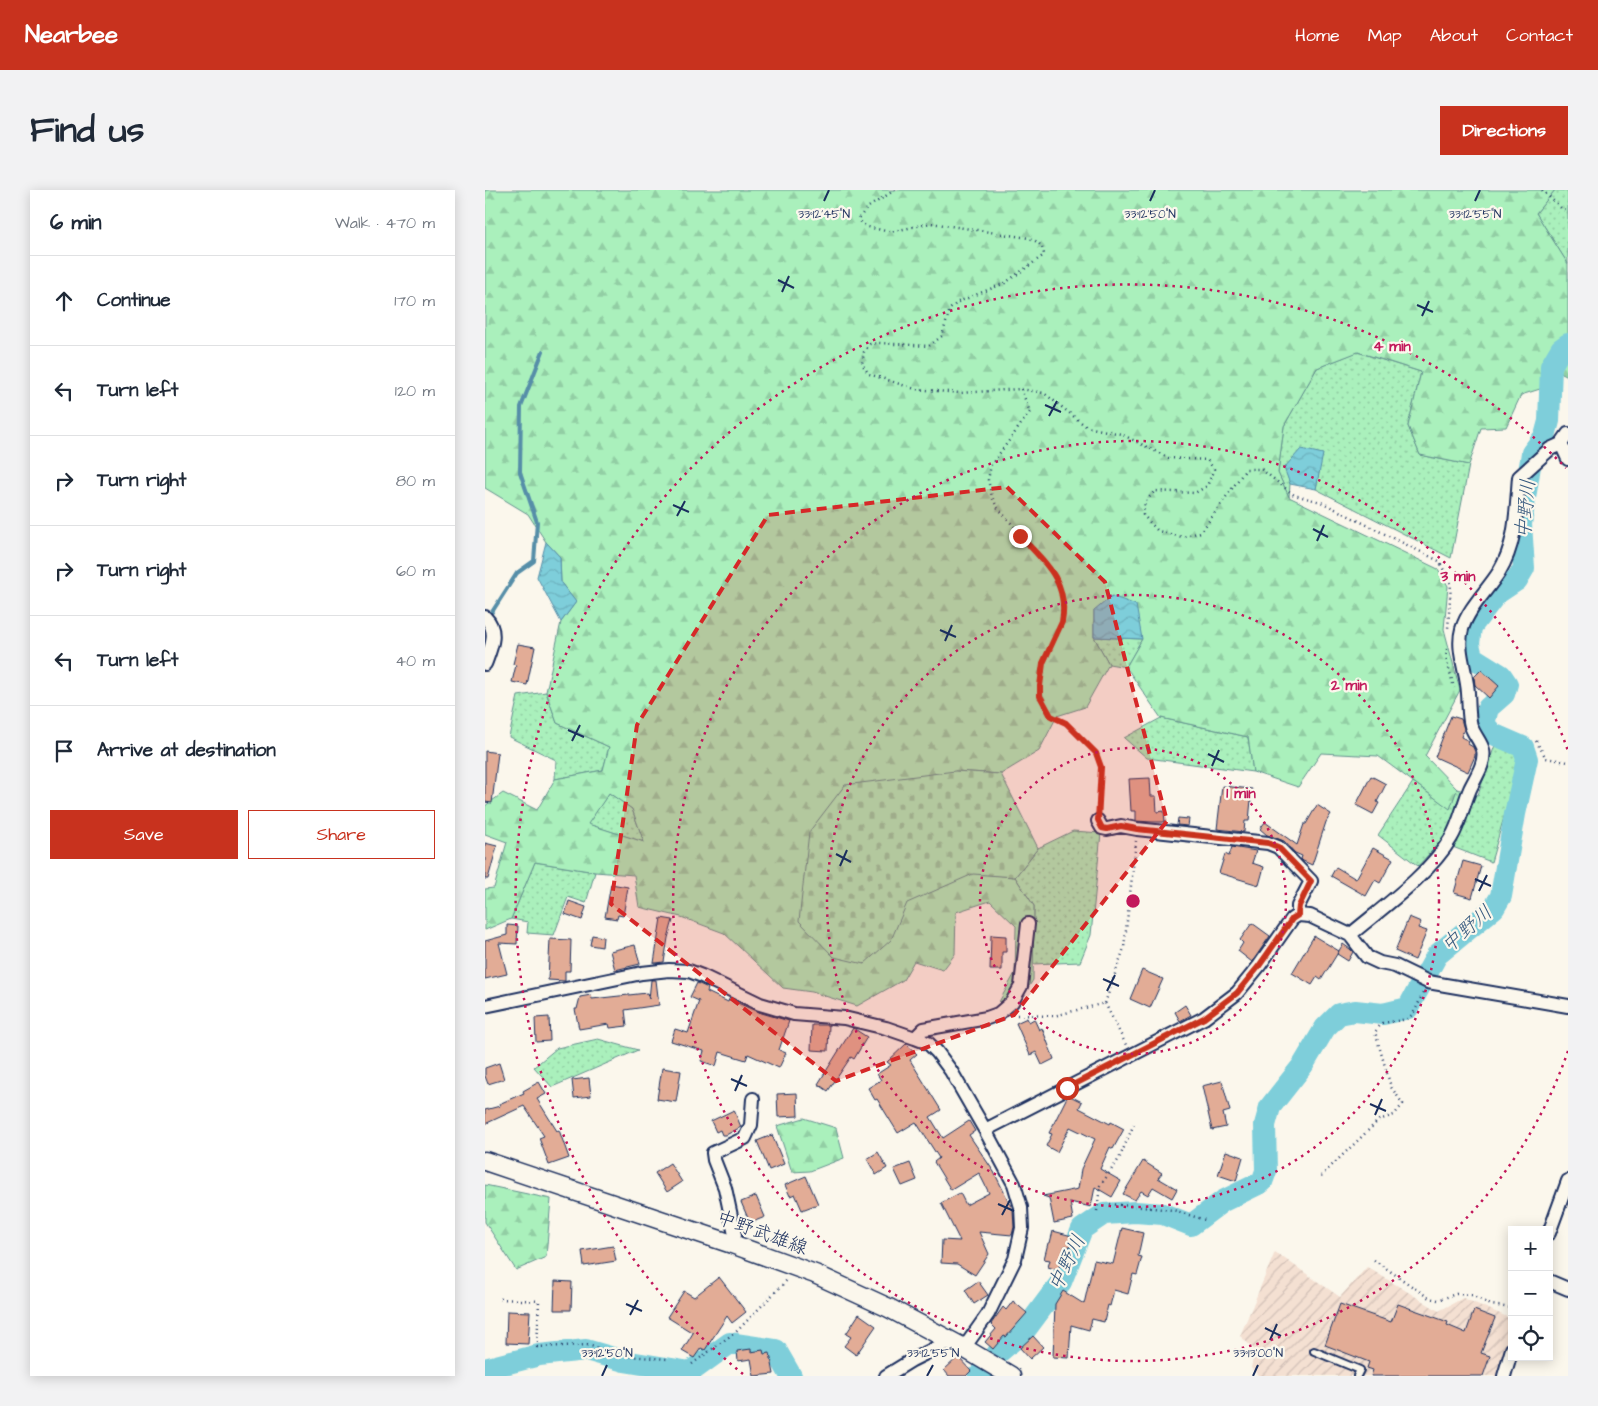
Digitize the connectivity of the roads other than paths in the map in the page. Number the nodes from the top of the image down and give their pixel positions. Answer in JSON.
{"nodes":[{"id":1,"x":1564,"y":439,"type":"edge"},
{"id":2,"x":1568,"y":459,"type":"edge"},
{"id":3,"x":485,"y":617,"type":"edge"},
{"id":4,"x":485,"y":664,"type":"edge"},
{"id":5,"x":1098,"y":820,"type":"road end"},
{"id":6,"x":1298,"y":915,"type":"junction"},
{"id":7,"x":1028,"y":924,"type":"dead end"},
{"id":8,"x":1350,"y":935,"type":"junction"},
{"id":9,"x":485,"y":1006,"type":"edge"},
{"id":10,"x":1568,"y":1006,"type":"edge"},
{"id":11,"x":915,"y":1038,"type":"junction"},
{"id":12,"x":753,"y":1099,"type":"dead end"},
{"id":13,"x":985,"y":1130,"type":"junction"},
{"id":14,"x":485,"y":1160,"type":"edge"},
{"id":15,"x":1568,"y":1181,"type":"edge"},
{"id":16,"x":1552,"y":1226,"type":"edge"},
{"id":17,"x":732,"y":1244,"type":"junction"},
{"id":18,"x":1553,"y":1283,"type":"edge"},
{"id":19,"x":1568,"y":1289,"type":"edge"},
{"id":20,"x":957,"y":1344,"type":"junction"},
{"id":21,"x":1314,"y":1351,"type":"dead end"},
{"id":22,"x":1508,"y":1361,"type":"edge"},
{"id":23,"x":886,"y":1376,"type":"edge"},
{"id":24,"x":1011,"y":1376,"type":"edge"},
{"id":25,"x":1357,"y":1376,"type":"edge"},
{"id":26,"x":1504,"y":1376,"type":"edge"}],
"edges":[{"from":1,"to":2,"type":"street"},
{"from":1,"to":8,"type":"street"},
{"from":3,"to":4,"type":"street"},
{"from":5,"to":6,"type":"street"},
{"from":6,"to":8,"type":"street"},
{"from":6,"to":13,"type":"street"},
{"from":7,"to":11,"type":"street"},
{"from":8,"to":10,"type":"street"},
{"from":9,"to":11,"type":"street"},
{"from":11,"to":13,"type":"street"},
{"from":12,"to":17,"type":"street"},
{"from":13,"to":20,"type":"street"},
{"from":14,"to":17,"type":"main road","name":"中野武雄線"},
{"from":15,"to":16,"type":"street"},
{"from":17,"to":20,"type":"main road","name":"中野武雄線"},
{"from":18,"to":19,"type":"street"},
{"from":20,"to":23,"type":"street"},
{"from":20,"to":24,"type":"main road","name":"中野武雄線"},
{"from":21,"to":25,"type":"lane"},
{"from":22,"to":26,"type":"street"}]}
